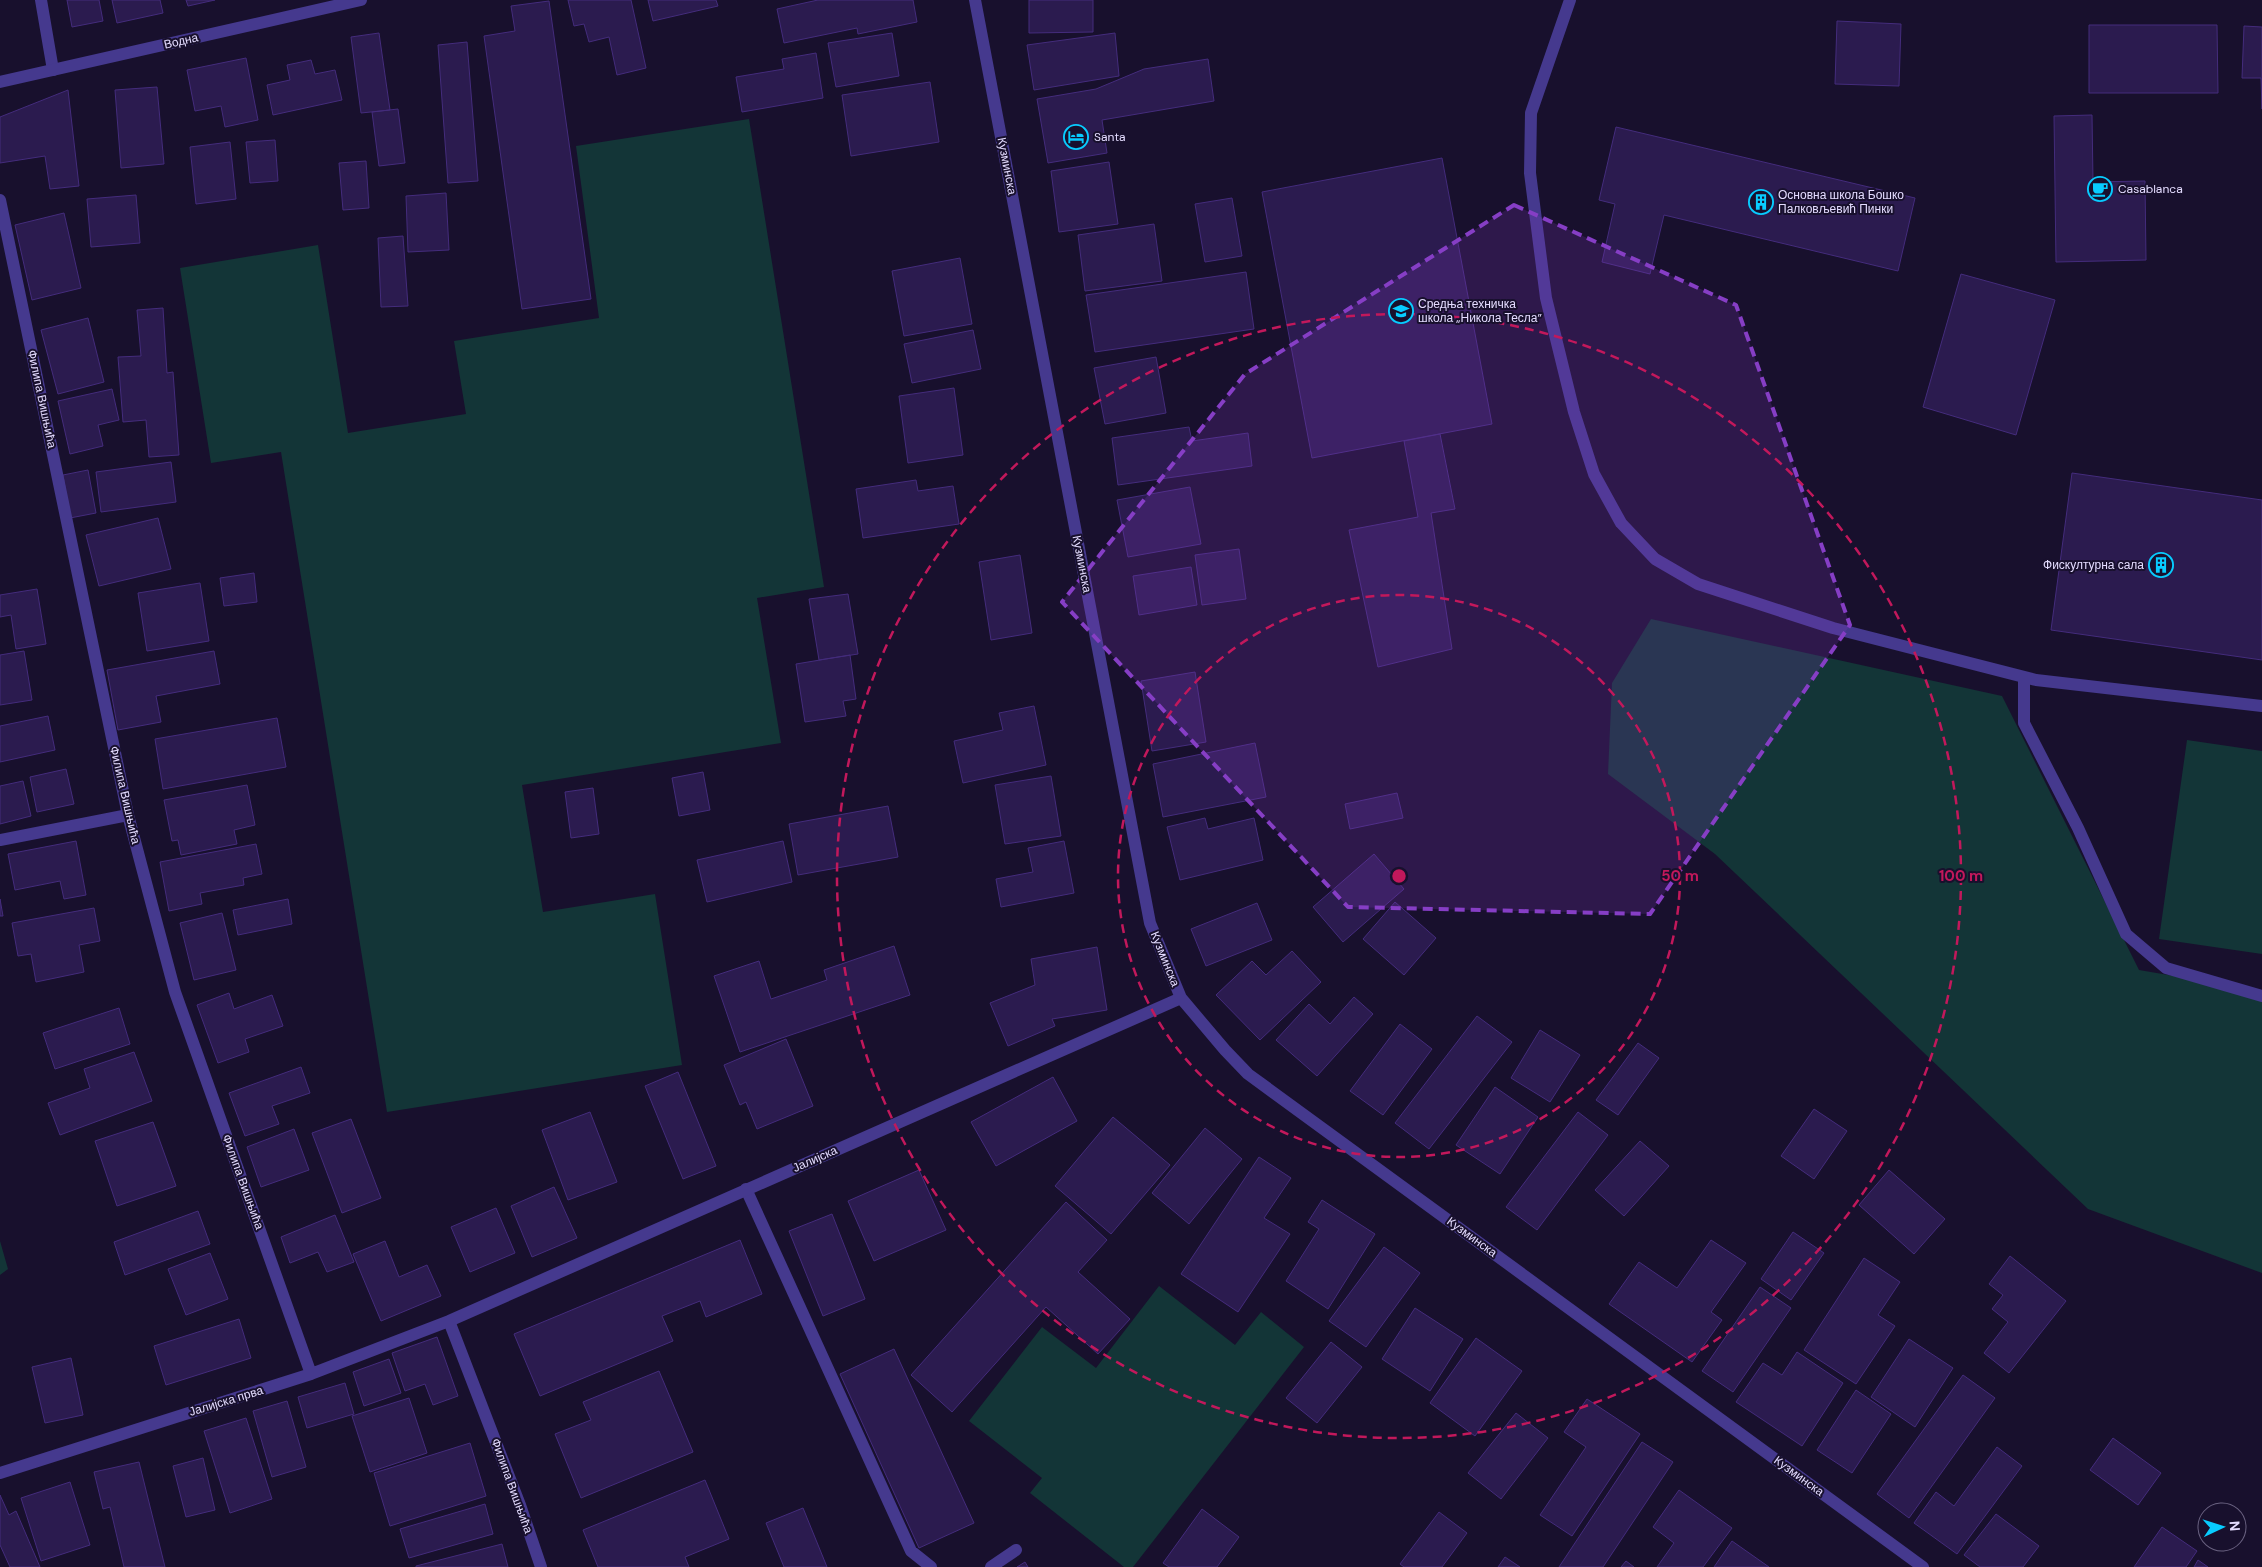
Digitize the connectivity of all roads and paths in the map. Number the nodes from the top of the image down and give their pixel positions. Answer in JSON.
{"nodes":[{"id":1,"x":41,"y":0,"type":"edge"},
{"id":2,"x":361,"y":0,"type":"edge"},
{"id":3,"x":975,"y":0,"type":"edge"},
{"id":4,"x":1570,"y":0,"type":"edge"},
{"id":5,"x":53,"y":70,"type":"junction"},
{"id":6,"x":0,"y":82,"type":"edge"},
{"id":7,"x":0,"y":200,"type":"edge"},
{"id":8,"x":2024,"y":677,"type":"junction"},
{"id":9,"x":2262,"y":706,"type":"edge"},
{"id":10,"x":128,"y":815,"type":"junction"},
{"id":11,"x":0,"y":840,"type":"edge"},
{"id":12,"x":2262,"y":996,"type":"edge"},
{"id":13,"x":1181,"y":998,"type":"junction"},
{"id":14,"x":746,"y":1189,"type":"junction"},
{"id":15,"x":449,"y":1321,"type":"junction"},
{"id":16,"x":311,"y":1374,"type":"junction"},
{"id":17,"x":0,"y":1473,"type":"edge"},
{"id":18,"x":1016,"y":1550,"type":"dead end"},
{"id":19,"x":541,"y":1567,"type":"edge"},
{"id":20,"x":931,"y":1567,"type":"edge"},
{"id":21,"x":991,"y":1567,"type":"edge"},
{"id":22,"x":1923,"y":1567,"type":"edge"}],
"edges":[{"from":1,"to":5,"type":"street"},
{"from":2,"to":5,"type":"street","name":"Водна"},
{"from":3,"to":13,"type":"street","name":"Кузминска"},
{"from":4,"to":8,"type":"street"},
{"from":5,"to":6,"type":"street","name":"Водна"},
{"from":7,"to":10,"type":"street","name":"Филипа Вишњића"},
{"from":8,"to":9,"type":"street"},
{"from":8,"to":12,"type":"street"},
{"from":10,"to":11,"type":"street"},
{"from":10,"to":16,"type":"street","name":"Филипа Вишњића"},
{"from":13,"to":14,"type":"street","name":"Јалијска"},
{"from":13,"to":22,"type":"street","name":"Кузминска"},
{"from":14,"to":15,"type":"street","name":"Јалијска"},
{"from":14,"to":20,"type":"street"},
{"from":15,"to":16,"type":"street","name":"Јалијска прва"},
{"from":15,"to":19,"type":"street","name":"Филипа Вишњића"},
{"from":16,"to":17,"type":"street","name":"Јалијска прва"},
{"from":18,"to":21,"type":"street"}]}
